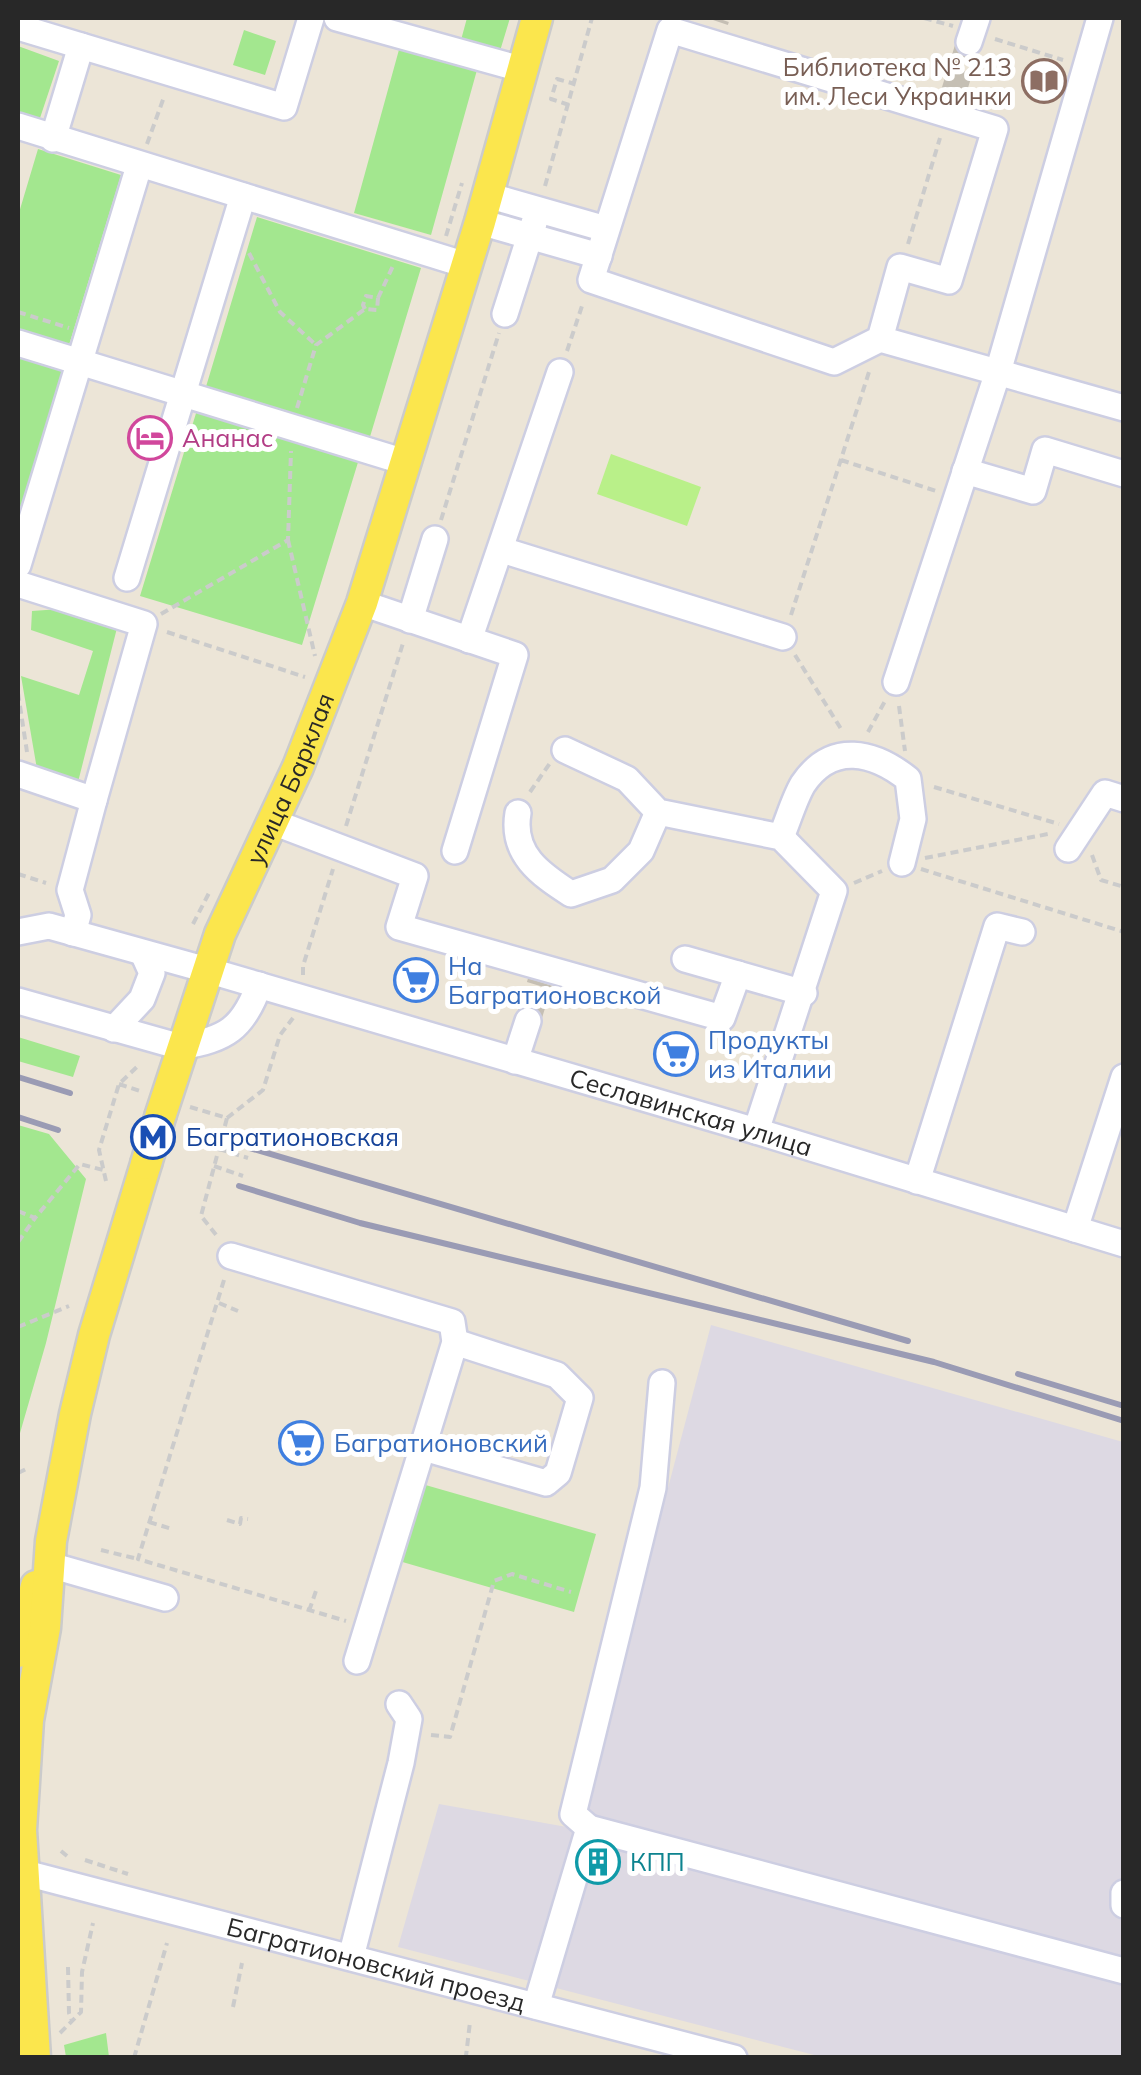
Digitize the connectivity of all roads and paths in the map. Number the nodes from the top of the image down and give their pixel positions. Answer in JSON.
{"nodes":[{"id":1,"x":310,"y":18,"type":"edge"},
{"id":2,"x":337,"y":18,"type":"edge"},
{"id":3,"x":537,"y":18,"type":"edge"},
{"id":4,"x":592,"y":18,"type":"edge"},
{"id":5,"x":924,"y":18,"type":"edge"},
{"id":6,"x":1100,"y":18,"type":"edge"},
{"id":7,"x":18,"y":26,"type":"edge"},
{"id":8,"x":404,"y":27,"type":"edge"},
{"id":9,"x":973,"y":31,"type":"edge"},
{"id":10,"x":81,"y":46,"type":"junction"},
{"id":11,"x":1086,"y":67,"type":"junction"},
{"id":12,"x":522,"y":69,"type":"junction"},
{"id":13,"x":172,"y":73,"type":"junction"},
{"id":14,"x":575,"y":84,"type":"junction"},
{"id":15,"x":950,"y":104,"type":"junction"},
{"id":16,"x":569,"y":105,"type":"junction"},
{"id":17,"x":18,"y":128,"type":"edge"},
{"id":18,"x":53,"y":139,"type":"junction"},
{"id":19,"x":139,"y":166,"type":"junction"},
{"id":20,"x":244,"y":196,"type":"junction"},
{"id":21,"x":483,"y":208,"type":"junction"},
{"id":22,"x":538,"y":210,"type":"junction"},
{"id":23,"x":234,"y":225,"type":"junction"},
{"id":24,"x":606,"y":229,"type":"junction"},
{"id":25,"x":530,"y":236,"type":"junction"},
{"id":26,"x":403,"y":245,"type":"junction"},
{"id":27,"x":466,"y":264,"type":"junction"},
{"id":28,"x":900,"y":267,"type":"junction"},
{"id":29,"x":595,"y":268,"type":"junction"},
{"id":30,"x":378,"y":298,"type":"junction"},
{"id":31,"x":365,"y":309,"type":"junction"},
{"id":32,"x":18,"y":312,"type":"edge"},
{"id":33,"x":506,"y":314,"type":"joint"},
{"id":34,"x":88,"y":334,"type":"junction"},
{"id":35,"x":880,"y":339,"type":"junction"},
{"id":36,"x":18,"y":344,"type":"edge"},
{"id":37,"x":316,"y":345,"type":"junction"},
{"id":38,"x":79,"y":362,"type":"junction"},
{"id":39,"x":560,"y":372,"type":"joint"},
{"id":40,"x":998,"y":372,"type":"junction"},
{"id":41,"x":183,"y":394,"type":"junction"},
{"id":42,"x":1124,"y":408,"type":"edge"},
{"id":43,"x":292,"y":428,"type":"junction"},
{"id":44,"x":841,"y":460,"type":"junction"},
{"id":45,"x":405,"y":462,"type":"junction"},
{"id":46,"x":965,"y":471,"type":"junction"},
{"id":47,"x":1124,"y":474,"type":"edge"},
{"id":48,"x":956,"y":497,"type":"junction"},
{"id":49,"x":436,"y":539,"type":"joint"},
{"id":50,"x":288,"y":540,"type":"junction"},
{"id":51,"x":502,"y":550,"type":"junction"},
{"id":52,"x":18,"y":565,"type":"edge"},
{"id":53,"x":127,"y":578,"type":"dead end"},
{"id":54,"x":18,"y":584,"type":"edge"},
{"id":55,"x":362,"y":603,"type":"junction"},
{"id":56,"x":410,"y":620,"type":"junction"},
{"id":57,"x":144,"y":624,"type":"junction"},
{"id":58,"x":784,"y":637,"type":"junction"},
{"id":59,"x":469,"y":640,"type":"junction"},
{"id":60,"x":316,"y":660,"type":"dead end"},
{"id":61,"x":307,"y":678,"type":"dead end"},
{"id":62,"x":896,"y":682,"type":"junction"},
{"id":63,"x":18,"y":692,"type":"edge"},
{"id":64,"x":565,"y":750,"type":"joint"},
{"id":65,"x":856,"y":754,"type":"junction"},
{"id":66,"x":24,"y":776,"type":"edge"},
{"id":67,"x":908,"y":779,"type":"junction"},
{"id":68,"x":1124,"y":799,"type":"edge"},
{"id":69,"x":94,"y":800,"type":"junction"},
{"id":70,"x":658,"y":812,"type":"junction"},
{"id":71,"x":518,"y":813,"type":"joint"},
{"id":72,"x":274,"y":822,"type":"junction"},
{"id":73,"x":782,"y":837,"type":"junction"},
{"id":74,"x":1075,"y":840,"type":"junction"},
{"id":75,"x":340,"y":848,"type":"junction"},
{"id":76,"x":455,"y":851,"type":"dead end"},
{"id":77,"x":902,"y":863,"type":"junction"},
{"id":78,"x":18,"y":874,"type":"edge"},
{"id":79,"x":1124,"y":887,"type":"edge"},
{"id":80,"x":70,"y":890,"type":"junction"},
{"id":81,"x":834,"y":891,"type":"junction"},
{"id":82,"x":23,"y":926,"type":"edge"},
{"id":83,"x":1022,"y":932,"type":"dead end"},
{"id":84,"x":1124,"y":932,"type":"edge"},
{"id":85,"x":72,"y":933,"type":"junction"},
{"id":86,"x":143,"y":953,"type":"junction"},
{"id":87,"x":685,"y":959,"type":"dead end"},
{"id":88,"x":207,"y":970,"type":"junction"},
{"id":89,"x":738,"y":974,"type":"junction"},
{"id":90,"x":259,"y":985,"type":"junction"},
{"id":91,"x":804,"y":992,"type":"junction"},
{"id":92,"x":300,"y":997,"type":"junction"},
{"id":93,"x":18,"y":1002,"type":"edge"},
{"id":94,"x":528,"y":1022,"type":"tunnel mouth"},
{"id":95,"x":114,"y":1029,"type":"junction"},
{"id":96,"x":181,"y":1048,"type":"junction"},
{"id":97,"x":516,"y":1061,"type":"junction"},
{"id":98,"x":140,"y":1064,"type":"dead end"},
{"id":99,"x":1124,"y":1077,"type":"edge"},
{"id":100,"x":227,"y":1118,"type":"dead end"},
{"id":101,"x":756,"y":1132,"type":"junction"},
{"id":102,"x":223,"y":1133,"type":"dead end"},
{"id":103,"x":219,"y":1149,"type":"junction"},
{"id":104,"x":248,"y":1158,"type":"dead end"},
{"id":105,"x":214,"y":1166,"type":"junction"},
{"id":106,"x":103,"y":1170,"type":"junction"},
{"id":107,"x":243,"y":1176,"type":"dead end"},
{"id":108,"x":918,"y":1181,"type":"junction"},
{"id":109,"x":106,"y":1182,"type":"dead end"},
{"id":110,"x":18,"y":1212,"type":"edge"},
{"id":111,"x":35,"y":1218,"type":"junction"},
{"id":112,"x":1075,"y":1230,"type":"junction"},
{"id":113,"x":18,"y":1242,"type":"edge"},
{"id":114,"x":1124,"y":1244,"type":"edge"},
{"id":115,"x":232,"y":1256,"type":"junction"},
{"id":116,"x":217,"y":1303,"type":"junction"},
{"id":117,"x":69,"y":1306,"type":"dead end"},
{"id":118,"x":238,"y":1311,"type":"dead end"},
{"id":119,"x":18,"y":1327,"type":"edge"},
{"id":120,"x":455,"y":1342,"type":"junction"},
{"id":121,"x":662,"y":1383,"type":"dead end"},
{"id":122,"x":424,"y":1448,"type":"junction"},
{"id":123,"x":28,"y":1468,"type":"dead end"},
{"id":124,"x":18,"y":1472,"type":"edge"},
{"id":125,"x":228,"y":1520,"type":"dead end"},
{"id":126,"x":248,"y":1520,"type":"dead end"},
{"id":127,"x":149,"y":1522,"type":"junction"},
{"id":128,"x":172,"y":1530,"type":"dead end"},
{"id":129,"x":101,"y":1550,"type":"dead end"},
{"id":130,"x":50,"y":1553,"type":"junction"},
{"id":131,"x":138,"y":1559,"type":"junction"},
{"id":132,"x":318,"y":1588,"type":"dead end"},
{"id":133,"x":572,"y":1592,"type":"dead end"},
{"id":134,"x":165,"y":1598,"type":"dead end"},
{"id":135,"x":310,"y":1611,"type":"junction"},
{"id":136,"x":368,"y":1628,"type":"junction"},
{"id":137,"x":18,"y":1652,"type":"edge"},
{"id":138,"x":357,"y":1661,"type":"dead end"},
{"id":139,"x":400,"y":1704,"type":"dead end"},
{"id":140,"x":406,"y":1732,"type":"junction"},
{"id":141,"x":589,"y":1828,"type":"junction"},
{"id":142,"x":85,"y":1860,"type":"dead end"},
{"id":143,"x":123,"y":1871,"type":"dead end"},
{"id":144,"x":20,"y":1872,"type":"edge"},
{"id":145,"x":1124,"y":1892,"type":"edge"},
{"id":146,"x":1124,"y":1905,"type":"edge"},
{"id":147,"x":93,"y":1923,"type":"dead end"},
{"id":148,"x":167,"y":1943,"type":"dead end"},
{"id":149,"x":351,"y":1958,"type":"junction"},
{"id":150,"x":242,"y":1963,"type":"dead end"},
{"id":151,"x":68,"y":1967,"type":"dead end"},
{"id":152,"x":1124,"y":1971,"type":"edge"},
{"id":153,"x":536,"y":2006,"type":"junction"},
{"id":154,"x":233,"y":2007,"type":"dead end"},
{"id":155,"x":72,"y":2021,"type":"junction"},
{"id":156,"x":470,"y":2022,"type":"dead end"},
{"id":157,"x":44,"y":2048,"type":"edge"},
{"id":158,"x":134,"y":2058,"type":"edge"},
{"id":159,"x":468,"y":2058,"type":"edge"},
{"id":160,"x":734,"y":2058,"type":"edge"}],
"edges":[{"from":1,"to":13,"type":"street"},
{"from":2,"to":8,"type":"street"},
{"from":3,"to":12,"type":"main road","name":"улица Барклая"},
{"from":4,"to":14,"type":"path"},
{"from":5,"to":9,"type":"path"},
{"from":6,"to":11,"type":"street"},
{"from":7,"to":10,"type":"street"},
{"from":8,"to":12,"type":"street"},
{"from":9,"to":11,"type":"path"},
{"from":10,"to":13,"type":"street"},
{"from":10,"to":18,"type":"street"},
{"from":11,"to":40,"type":"street"},
{"from":12,"to":21,"type":"main road","name":"улица Барклая"},
{"from":13,"to":19,"type":"path"},
{"from":14,"to":16,"type":"path"},
{"from":14,"to":16,"type":"path"},
{"from":15,"to":24,"type":"street"},
{"from":15,"to":28,"type":"path"},
{"from":15,"to":28,"type":"street"},
{"from":16,"to":22,"type":"path"},
{"from":17,"to":18,"type":"street"},
{"from":18,"to":19,"type":"street"},
{"from":19,"to":20,"type":"street"},
{"from":19,"to":34,"type":"street"},
{"from":20,"to":23,"type":"street"},
{"from":20,"to":26,"type":"street"},
{"from":21,"to":22,"type":"street"},
{"from":21,"to":25,"type":"street"},
{"from":21,"to":27,"type":"main road","name":"улица Барклая"},
{"from":22,"to":24,"type":"street"},
{"from":22,"to":25,"type":"street"},
{"from":23,"to":37,"type":"path"},
{"from":23,"to":41,"type":"street"},
{"from":24,"to":29,"type":"street"},
{"from":25,"to":29,"type":"street"},
{"from":25,"to":33,"type":"street"},
{"from":26,"to":27,"type":"street"},
{"from":26,"to":30,"type":"path"},
{"from":27,"to":45,"type":"main road","name":"улица Барклая"},
{"from":28,"to":35,"type":"street"},
{"from":29,"to":35,"type":"street"},
{"from":29,"to":39,"type":"path"},
{"from":30,"to":31,"type":"path"},
{"from":30,"to":31,"type":"path"},
{"from":31,"to":37,"type":"path"},
{"from":32,"to":34,"type":"path"},
{"from":33,"to":49,"type":"path"},
{"from":34,"to":38,"type":"street"},
{"from":35,"to":40,"type":"street"},
{"from":35,"to":44,"type":"path"},
{"from":36,"to":38,"type":"street"},
{"from":37,"to":43,"type":"path"},
{"from":38,"to":41,"type":"street"},
{"from":38,"to":52,"type":"street"},
{"from":39,"to":51,"type":"street"},
{"from":40,"to":42,"type":"street"},
{"from":40,"to":46,"type":"street"},
{"from":41,"to":43,"type":"street"},
{"from":41,"to":53,"type":"street"},
{"from":43,"to":45,"type":"street"},
{"from":43,"to":50,"type":"path"},
{"from":44,"to":48,"type":"path"},
{"from":44,"to":58,"type":"path"},
{"from":45,"to":55,"type":"main road","name":"улица Барклая"},
{"from":46,"to":47,"type":"street"},
{"from":46,"to":48,"type":"street"},
{"from":48,"to":62,"type":"street"},
{"from":49,"to":56,"type":"street"},
{"from":50,"to":57,"type":"path"},
{"from":50,"to":60,"type":"path"},
{"from":51,"to":58,"type":"street"},
{"from":51,"to":59,"type":"street"},
{"from":54,"to":57,"type":"street"},
{"from":55,"to":56,"type":"street"},
{"from":55,"to":72,"type":"main road","name":"улица Барклая"},
{"from":56,"to":59,"type":"street"},
{"from":56,"to":75,"type":"path"},
{"from":57,"to":61,"type":"path"},
{"from":57,"to":69,"type":"street"},
{"from":58,"to":65,"type":"path"},
{"from":59,"to":76,"type":"street"},
{"from":62,"to":65,"type":"path"},
{"from":62,"to":67,"type":"path"},
{"from":63,"to":66,"type":"path"},
{"from":64,"to":70,"type":"street"},
{"from":64,"to":71,"type":"path"},
{"from":65,"to":67,"type":"street"},
{"from":65,"to":73,"type":"street"},
{"from":66,"to":69,"type":"street"},
{"from":67,"to":74,"type":"path"},
{"from":67,"to":77,"type":"street"},
{"from":68,"to":74,"type":"street"},
{"from":69,"to":80,"type":"street"},
{"from":70,"to":71,"type":"street"},
{"from":70,"to":73,"type":"street"},
{"from":72,"to":75,"type":"street"},
{"from":72,"to":88,"type":"main road","name":"улица Барклая"},
{"from":73,"to":81,"type":"street"},
{"from":74,"to":77,"type":"path"},
{"from":74,"to":79,"type":"path"},
{"from":75,"to":89,"type":"street"},
{"from":75,"to":92,"type":"path"},
{"from":77,"to":81,"type":"path"},
{"from":77,"to":84,"type":"path"},
{"from":78,"to":80,"type":"path"},
{"from":80,"to":85,"type":"street"},
{"from":81,"to":91,"type":"street"},
{"from":82,"to":85,"type":"street","name":"Сеславинская улица"},
{"from":83,"to":108,"type":"street"},
{"from":85,"to":86,"type":"street","name":"Сеславинская улица"},
{"from":86,"to":88,"type":"street","name":"Сеславинская улица"},
{"from":86,"to":95,"type":"street"},
{"from":87,"to":89,"type":"street"},
{"from":88,"to":90,"type":"street","name":"Сеславинская улица"},
{"from":88,"to":96,"type":"main road","name":"улица Барклая"},
{"from":89,"to":91,"type":"street"},
{"from":90,"to":92,"type":"street","name":"Сеславинская улица"},
{"from":90,"to":96,"type":"street"},
{"from":91,"to":101,"type":"street"},
{"from":92,"to":97,"type":"street","name":"Сеславинская улица"},
{"from":92,"to":100,"type":"path"},
{"from":93,"to":95,"type":"street"},
{"from":94,"to":97,"type":"street"},
{"from":95,"to":96,"type":"street"},
{"from":96,"to":130,"type":"main road","name":"улица Барклая","bridge":true},
{"from":97,"to":101,"type":"street","name":"Сеславинская улица"},
{"from":98,"to":106,"type":"path"},
{"from":99,"to":112,"type":"street"},
{"from":101,"to":108,"type":"street","name":"Сеславинская улица"},
{"from":102,"to":103,"type":"path"},
{"from":103,"to":104,"type":"path"},
{"from":103,"to":105,"type":"path"},
{"from":105,"to":107,"type":"path"},
{"from":105,"to":115,"type":"path"},
{"from":106,"to":109,"type":"path"},
{"from":106,"to":111,"type":"path"},
{"from":108,"to":112,"type":"street","name":"Сеславинская улица"},
{"from":110,"to":111,"type":"path"},
{"from":111,"to":113,"type":"path"},
{"from":112,"to":114,"type":"street","name":"Сеславинская улица"},
{"from":115,"to":116,"type":"path"},
{"from":115,"to":120,"type":"street"},
{"from":116,"to":118,"type":"path"},
{"from":116,"to":127,"type":"path"},
{"from":117,"to":119,"type":"path"},
{"from":120,"to":122,"type":"street"},
{"from":120,"to":122,"type":"street"},
{"from":121,"to":141,"type":"street"},
{"from":122,"to":136,"type":"street"},
{"from":123,"to":124,"type":"path"},
{"from":125,"to":126,"type":"path"},
{"from":127,"to":128,"type":"path"},
{"from":127,"to":131,"type":"path"},
{"from":129,"to":131,"type":"path"},
{"from":130,"to":134,"type":"street"},
{"from":130,"to":137,"type":"main road","name":"улица Барклая"},
{"from":130,"to":144,"type":"main road","name":"улица Барклая"},
{"from":131,"to":135,"type":"path"},
{"from":132,"to":135,"type":"path"},
{"from":133,"to":140,"type":"path"},
{"from":135,"to":136,"type":"path"},
{"from":136,"to":138,"type":"street"},
{"from":139,"to":140,"type":"street"},
{"from":140,"to":149,"type":"street"},
{"from":141,"to":152,"type":"street"},
{"from":141,"to":153,"type":"street"},
{"from":142,"to":143,"type":"path"},
{"from":144,"to":149,"type":"street","name":"Багратионовский проезд"},
{"from":144,"to":157,"type":"main road","name":"улица Барклая"},
{"from":145,"to":146,"type":"street"},
{"from":147,"to":155,"type":"path"},
{"from":148,"to":158,"type":"path"},
{"from":149,"to":153,"type":"street","name":"Багратионовский проезд"},
{"from":150,"to":154,"type":"path"},
{"from":151,"to":155,"type":"path"},
{"from":153,"to":160,"type":"street","name":"Багратионовский проезд"},
{"from":155,"to":157,"type":"path"},
{"from":156,"to":159,"type":"path"}]}
